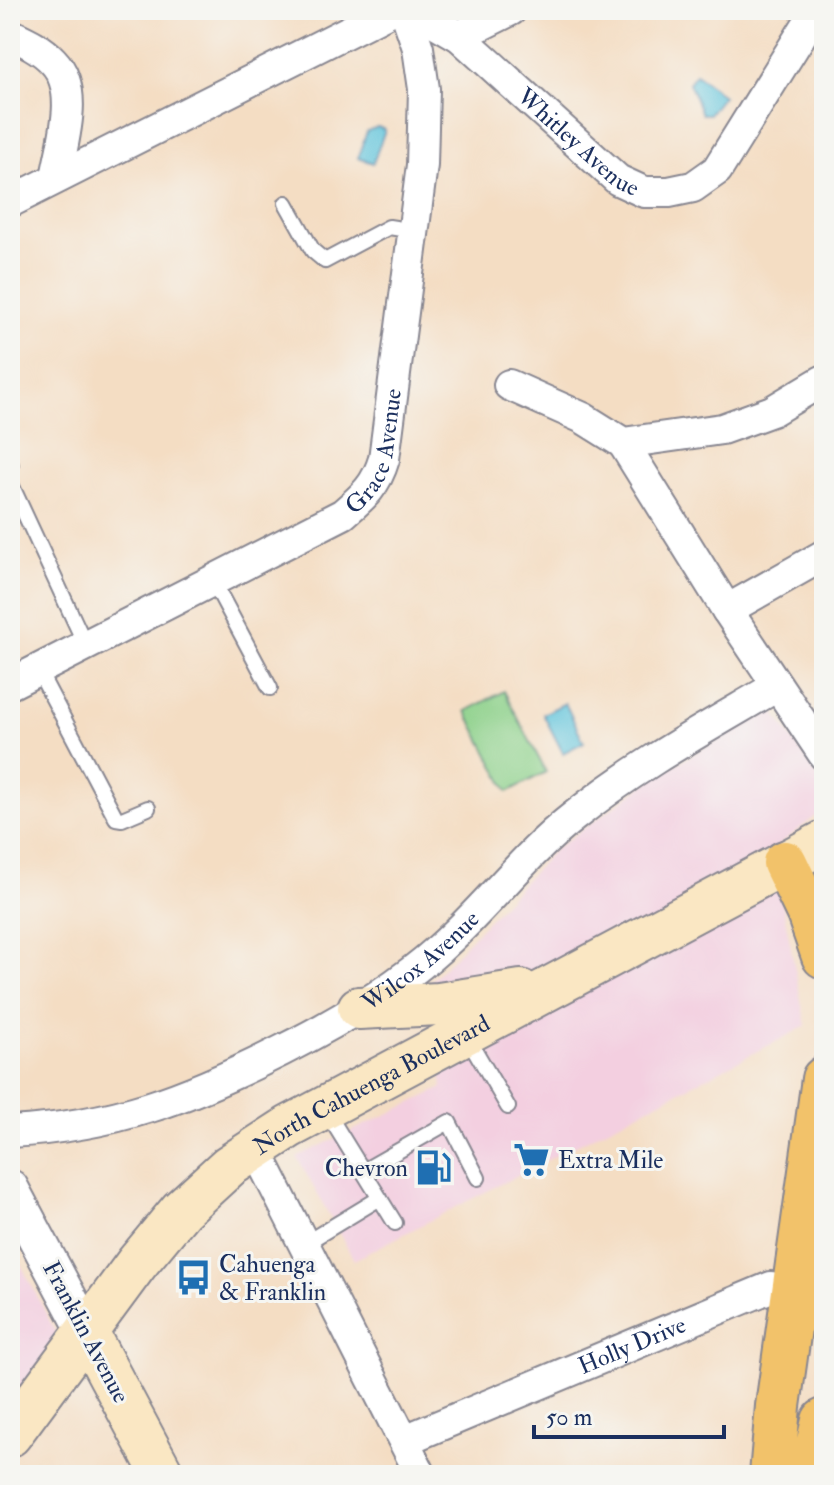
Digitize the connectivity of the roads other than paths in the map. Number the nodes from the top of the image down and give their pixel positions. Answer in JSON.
{"nodes":[{"id":1,"x":391,"y":10,"type":"edge"},
{"id":2,"x":405,"y":10,"type":"edge"},
{"id":3,"x":414,"y":10,"type":"edge"},
{"id":4,"x":511,"y":10,"type":"edge"},
{"id":5,"x":824,"y":11,"type":"edge"},
{"id":6,"x":10,"y":34,"type":"edge"},
{"id":7,"x":459,"y":36,"type":"junction"},
{"id":8,"x":56,"y":178,"type":"junction"},
{"id":9,"x":10,"y":202,"type":"edge"},
{"id":10,"x":286,"y":203,"type":"dead end"},
{"id":11,"x":414,"y":231,"type":"junction"},
{"id":12,"x":822,"y":381,"type":"dead end"},
{"id":13,"x":509,"y":385,"type":"dead end"},
{"id":14,"x":623,"y":443,"type":"junction"},
{"id":15,"x":11,"y":465,"type":"edge"},
{"id":16,"x":10,"y":480,"type":"edge"},
{"id":17,"x":824,"y":555,"type":"edge"},
{"id":18,"x":213,"y":581,"type":"junction"},
{"id":19,"x":727,"y":610,"type":"junction"},
{"id":20,"x":86,"y":646,"type":"junction"},
{"id":21,"x":38,"y":670,"type":"junction"},
{"id":22,"x":10,"y":684,"type":"edge"},
{"id":23,"x":777,"y":686,"type":"junction"},
{"id":24,"x":270,"y":688,"type":"dead end"},
{"id":25,"x":824,"y":755,"type":"edge"},
{"id":26,"x":148,"y":808,"type":"dead end"},
{"id":27,"x":824,"y":842,"type":"edge"},
{"id":28,"x":785,"y":863,"type":"junction"},
{"id":29,"x":824,"y":956,"type":"edge"},
{"id":30,"x":561,"y":983,"type":"junction"},
{"id":31,"x":359,"y":1008,"type":"junction"},
{"id":32,"x":466,"y":1034,"type":"junction"},
{"id":33,"x":824,"y":1079,"type":"edge"},
{"id":34,"x":508,"y":1107,"type":"dead end"},
{"id":35,"x":324,"y":1109,"type":"junction"},
{"id":36,"x":10,"y":1132,"type":"edge"},
{"id":37,"x":255,"y":1148,"type":"junction"},
{"id":38,"x":363,"y":1171,"type":"junction"},
{"id":39,"x":478,"y":1178,"type":"dead end"},
{"id":40,"x":10,"y":1188,"type":"edge"},
{"id":41,"x":380,"y":1198,"type":"junction"},
{"id":42,"x":395,"y":1223,"type":"dead end"},
{"id":43,"x":304,"y":1244,"type":"junction"},
{"id":44,"x":771,"y":1287,"type":"dead end"},
{"id":45,"x":87,"y":1333,"type":"junction"},
{"id":46,"x":824,"y":1422,"type":"edge"},
{"id":47,"x":10,"y":1435,"type":"edge"},
{"id":48,"x":405,"y":1440,"type":"junction"},
{"id":49,"x":163,"y":1475,"type":"edge"},
{"id":50,"x":421,"y":1475,"type":"edge"},
{"id":51,"x":772,"y":1475,"type":"edge"},
{"id":52,"x":811,"y":1475,"type":"edge"}],
"edges":[{"from":1,"to":8,"type":"street"},
{"from":2,"to":11,"type":"street","name":"Grace Avenue"},
{"from":3,"to":7,"type":"street","name":"Whitley Avenue"},
{"from":4,"to":7,"type":"street"},
{"from":5,"to":7,"type":"street","name":"Whitley Avenue"},
{"from":6,"to":8,"type":"street"},
{"from":8,"to":9,"type":"street"},
{"from":10,"to":11,"type":"lane"},
{"from":11,"to":18,"type":"street","name":"Grace Avenue"},
{"from":12,"to":14,"type":"street"},
{"from":13,"to":14,"type":"street"},
{"from":14,"to":19,"type":"street"},
{"from":15,"to":16,"type":"lane"},
{"from":16,"to":20,"type":"lane"},
{"from":17,"to":19,"type":"street"},
{"from":18,"to":20,"type":"street","name":"Grace Avenue"},
{"from":18,"to":24,"type":"lane"},
{"from":19,"to":23,"type":"street"},
{"from":20,"to":21,"type":"street","name":"Grace Avenue"},
{"from":21,"to":22,"type":"street","name":"Grace Avenue"},
{"from":21,"to":26,"type":"lane"},
{"from":23,"to":25,"type":"street"},
{"from":23,"to":31,"type":"street","name":"Wilcox Avenue"},
{"from":27,"to":28,"type":"main road","name":"North Cahuenga Boulevard"},
{"from":28,"to":29,"type":"highway"},
{"from":28,"to":30,"type":"main road","name":"North Cahuenga Boulevard"},
{"from":30,"to":31,"type":"main road"},
{"from":30,"to":32,"type":"main road","name":"North Cahuenga Boulevard"},
{"from":31,"to":36,"type":"street","name":"Wilcox Avenue"},
{"from":32,"to":34,"type":"lane"},
{"from":32,"to":35,"type":"main road","name":"North Cahuenga Boulevard"},
{"from":33,"to":51,"type":"highway"},
{"from":35,"to":37,"type":"main road","name":"North Cahuenga Boulevard"},
{"from":35,"to":38,"type":"lane"},
{"from":37,"to":43,"type":"street"},
{"from":37,"to":45,"type":"main road","name":"North Cahuenga Boulevard"},
{"from":38,"to":39,"type":"lane"},
{"from":38,"to":41,"type":"lane"},
{"from":40,"to":45,"type":"street","name":"Franklin Avenue"},
{"from":41,"to":42,"type":"lane"},
{"from":41,"to":43,"type":"lane"},
{"from":43,"to":48,"type":"street"},
{"from":44,"to":48,"type":"street","name":"Holly Drive"},
{"from":45,"to":47,"type":"main road","name":"North Cahuenga Boulevard"},
{"from":45,"to":49,"type":"main road","name":"Franklin Avenue"},
{"from":46,"to":52,"type":"highway"},
{"from":48,"to":50,"type":"street"}]}
